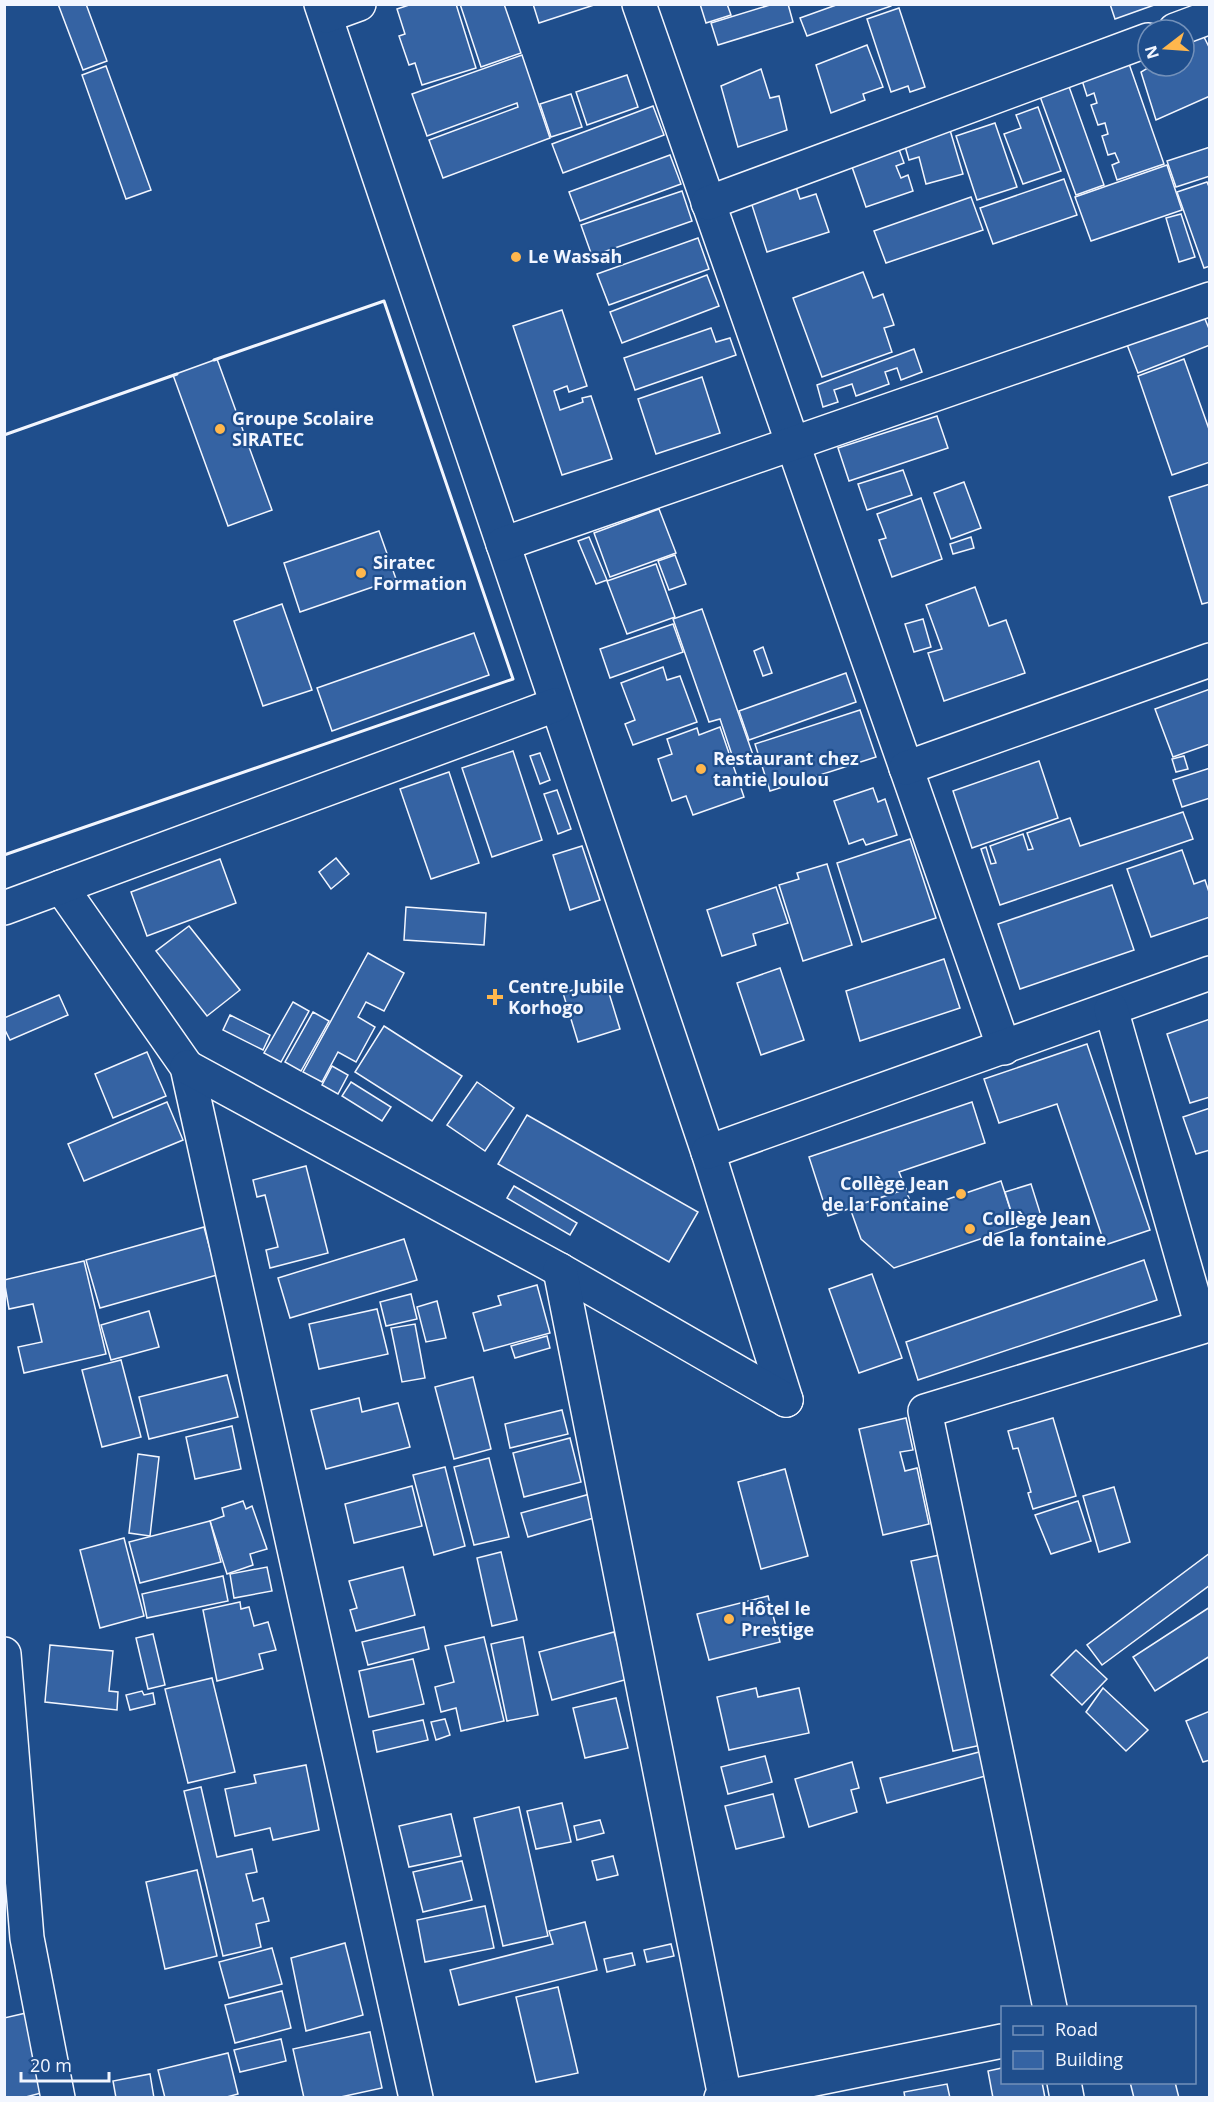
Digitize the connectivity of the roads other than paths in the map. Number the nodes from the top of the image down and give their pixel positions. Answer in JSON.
{"nodes":[{"id":1,"x":359,"y":4,"type":"edge"},
{"id":2,"x":639,"y":4,"type":"edge"},
{"id":3,"x":324,"y":10,"type":"edge"},
{"id":4,"x":1136,"y":44,"type":"edge"},
{"id":5,"x":708,"y":203,"type":"junction"},
{"id":6,"x":1209,"y":299,"type":"edge"},
{"id":7,"x":792,"y":444,"type":"junction"},
{"id":8,"x":504,"y":544,"type":"junction"},
{"id":9,"x":1209,"y":660,"type":"edge"},
{"id":10,"x":555,"y":705,"type":"junction"},
{"id":11,"x":906,"y":768,"type":"junction"},
{"id":12,"x":61,"y":886,"type":"junction"},
{"id":13,"x":4,"y":908,"type":"edge"},
{"id":14,"x":1209,"y":973,"type":"edge"},
{"id":15,"x":1111,"y":1009,"type":"junction"},
{"id":16,"x":1004,"y":1048,"type":"junction"},
{"id":17,"x":187,"y":1067,"type":"junction"},
{"id":18,"x":708,"y":1152,"type":"junction"},
{"id":19,"x":560,"y":1270,"type":"junction"},
{"id":20,"x":4,"y":1654,"type":"edge"},
{"id":21,"x":1050,"y":2006,"type":"edge"},
{"id":22,"x":1001,"y":2041,"type":"edge"},
{"id":23,"x":58,"y":2097,"type":"edge"},
{"id":24,"x":416,"y":2097,"type":"edge"},
{"id":25,"x":723,"y":2097,"type":"edge"}],
"edges":[{"from":1,"to":3,"type":"street"},
{"from":2,"to":5,"type":"street"},
{"from":3,"to":8,"type":"street"},
{"from":4,"to":5,"type":"street"},
{"from":5,"to":7,"type":"street"},
{"from":6,"to":7,"type":"street"},
{"from":7,"to":8,"type":"street"},
{"from":7,"to":11,"type":"street"},
{"from":8,"to":10,"type":"street"},
{"from":9,"to":11,"type":"street"},
{"from":10,"to":12,"type":"street"},
{"from":10,"to":18,"type":"street"},
{"from":11,"to":16,"type":"street"},
{"from":12,"to":13,"type":"street"},
{"from":12,"to":17,"type":"street"},
{"from":14,"to":15,"type":"street"},
{"from":15,"to":16,"type":"street"},
{"from":15,"to":21,"type":"street"},
{"from":16,"to":18,"type":"street"},
{"from":17,"to":19,"type":"street"},
{"from":17,"to":24,"type":"street"},
{"from":18,"to":19,"type":"street"},
{"from":19,"to":25,"type":"street"},
{"from":20,"to":23,"type":"street"},
{"from":22,"to":25,"type":"street"}]}
